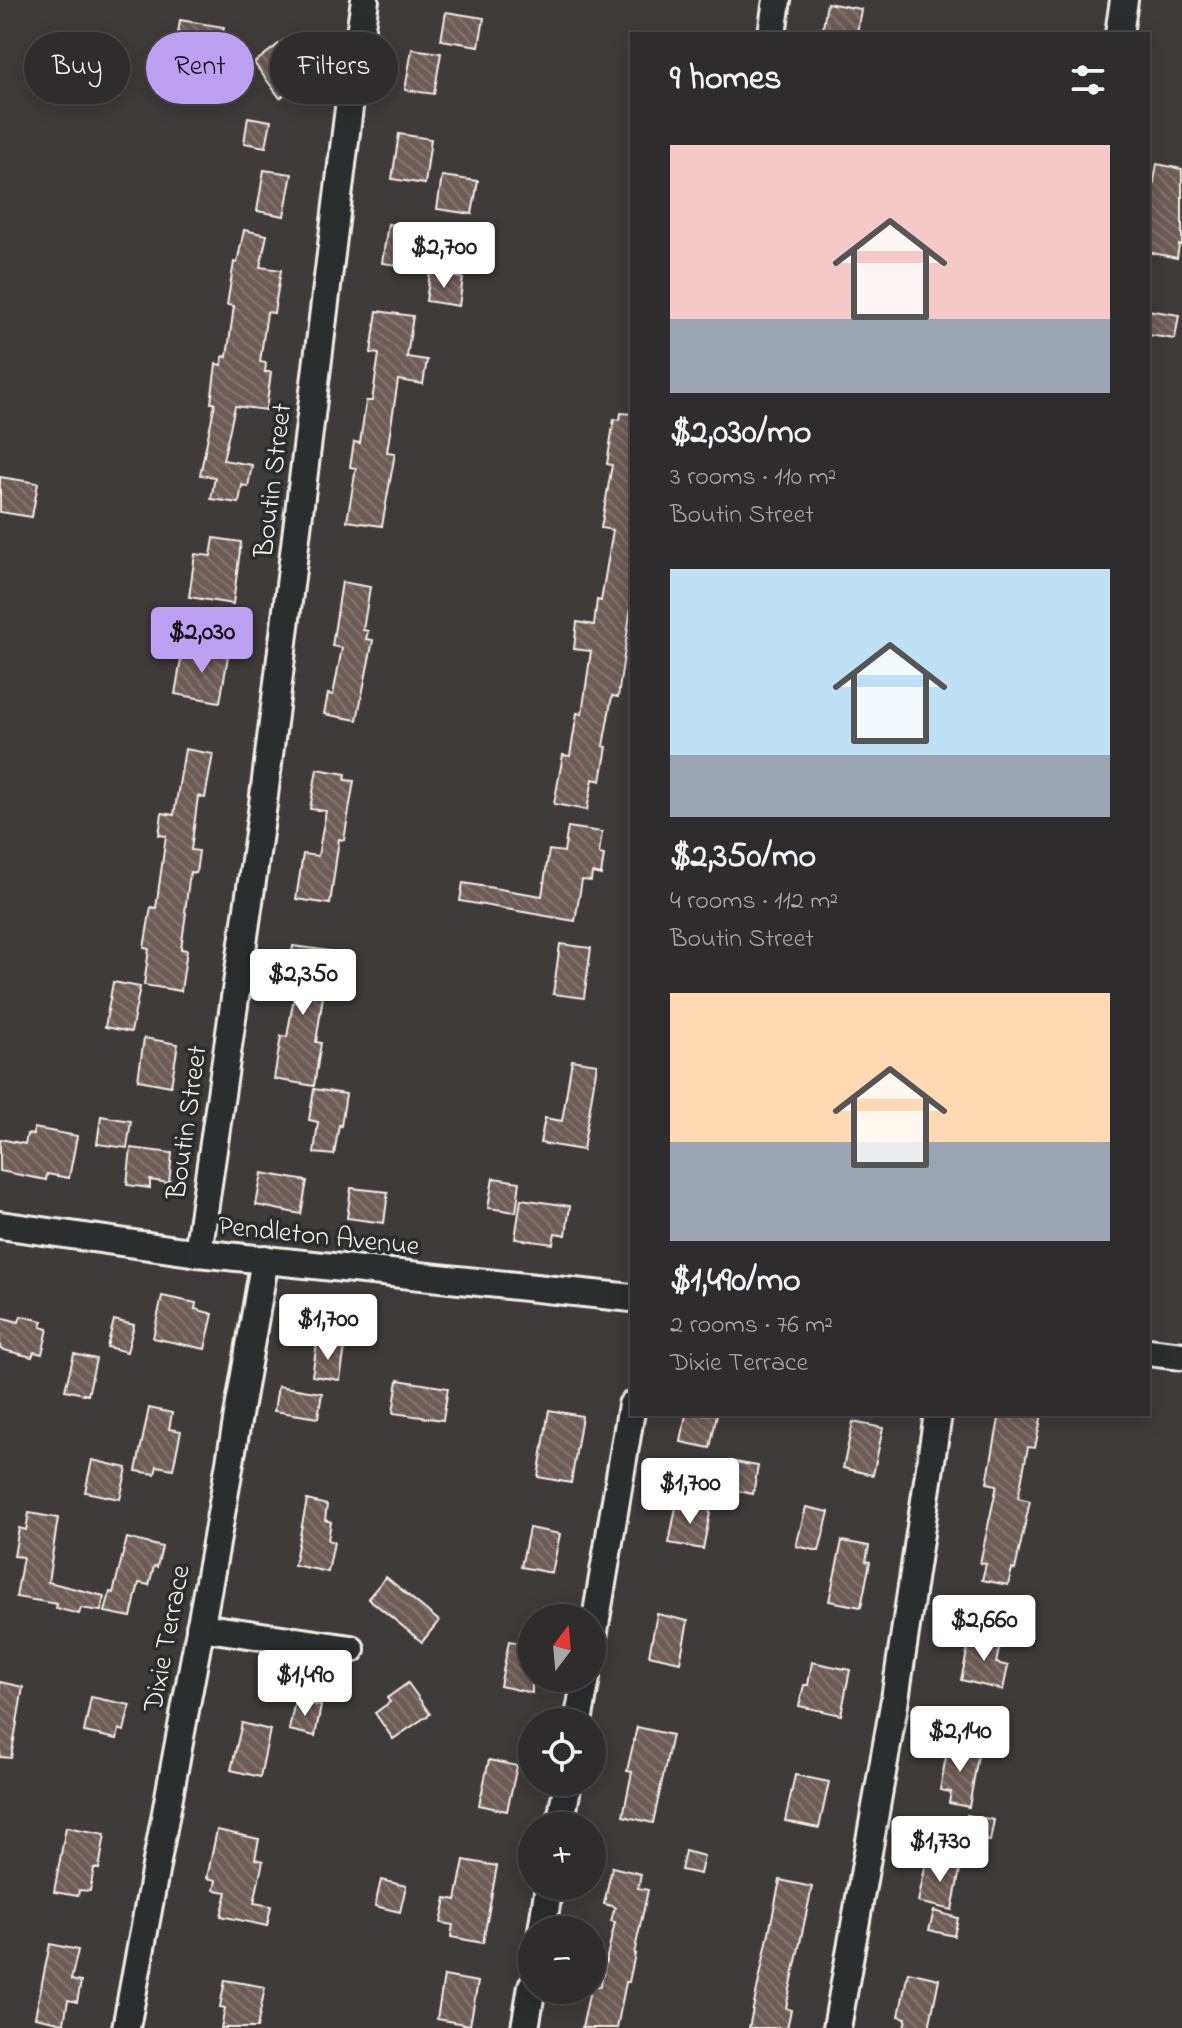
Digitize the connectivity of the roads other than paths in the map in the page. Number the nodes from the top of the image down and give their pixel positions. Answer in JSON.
{"nodes":[{"id":1,"x":365,"y":0,"type":"edge"},
{"id":2,"x":777,"y":0,"type":"edge"},
{"id":3,"x":1124,"y":0,"type":"edge"},
{"id":4,"x":772,"y":32,"type":"edge"},
{"id":5,"x":1119,"y":32,"type":"edge"},
{"id":6,"x":0,"y":1225,"type":"edge"},
{"id":7,"x":198,"y":1253,"type":"junction"},
{"id":8,"x":265,"y":1259,"type":"junction"},
{"id":9,"x":630,"y":1298,"type":"edge"},
{"id":10,"x":1150,"y":1352,"type":"edge"},
{"id":11,"x":1182,"y":1356,"type":"edge"},
{"id":12,"x":630,"y":1416,"type":"edge"},
{"id":13,"x":938,"y":1416,"type":"edge"},
{"id":14,"x":599,"y":1604,"type":"edge"},
{"id":15,"x":200,"y":1627,"type":"junction"},
{"id":16,"x":351,"y":1649,"type":"dead end"},
{"id":17,"x":529,"y":2004,"type":"edge"},
{"id":18,"x":126,"y":2028,"type":"edge"},
{"id":19,"x":525,"y":2028,"type":"edge"},
{"id":20,"x":837,"y":2028,"type":"edge"}],
"edges":[{"from":1,"to":7,"type":"street","name":"Boutin Street"},
{"from":2,"to":4,"type":"street"},
{"from":3,"to":5,"type":"street"},
{"from":6,"to":7,"type":"street","name":"Pendleton Avenue"},
{"from":7,"to":8,"type":"street","name":"Pendleton Avenue"},
{"from":8,"to":9,"type":"street","name":"Pendleton Avenue"},
{"from":8,"to":15,"type":"street","name":"Dixie Terrace"},
{"from":10,"to":11,"type":"street"},
{"from":12,"to":14,"type":"street"},
{"from":13,"to":20,"type":"street"},
{"from":15,"to":16,"type":"street"},
{"from":15,"to":18,"type":"street","name":"Dixie Terrace"},
{"from":17,"to":19,"type":"street"}]}
